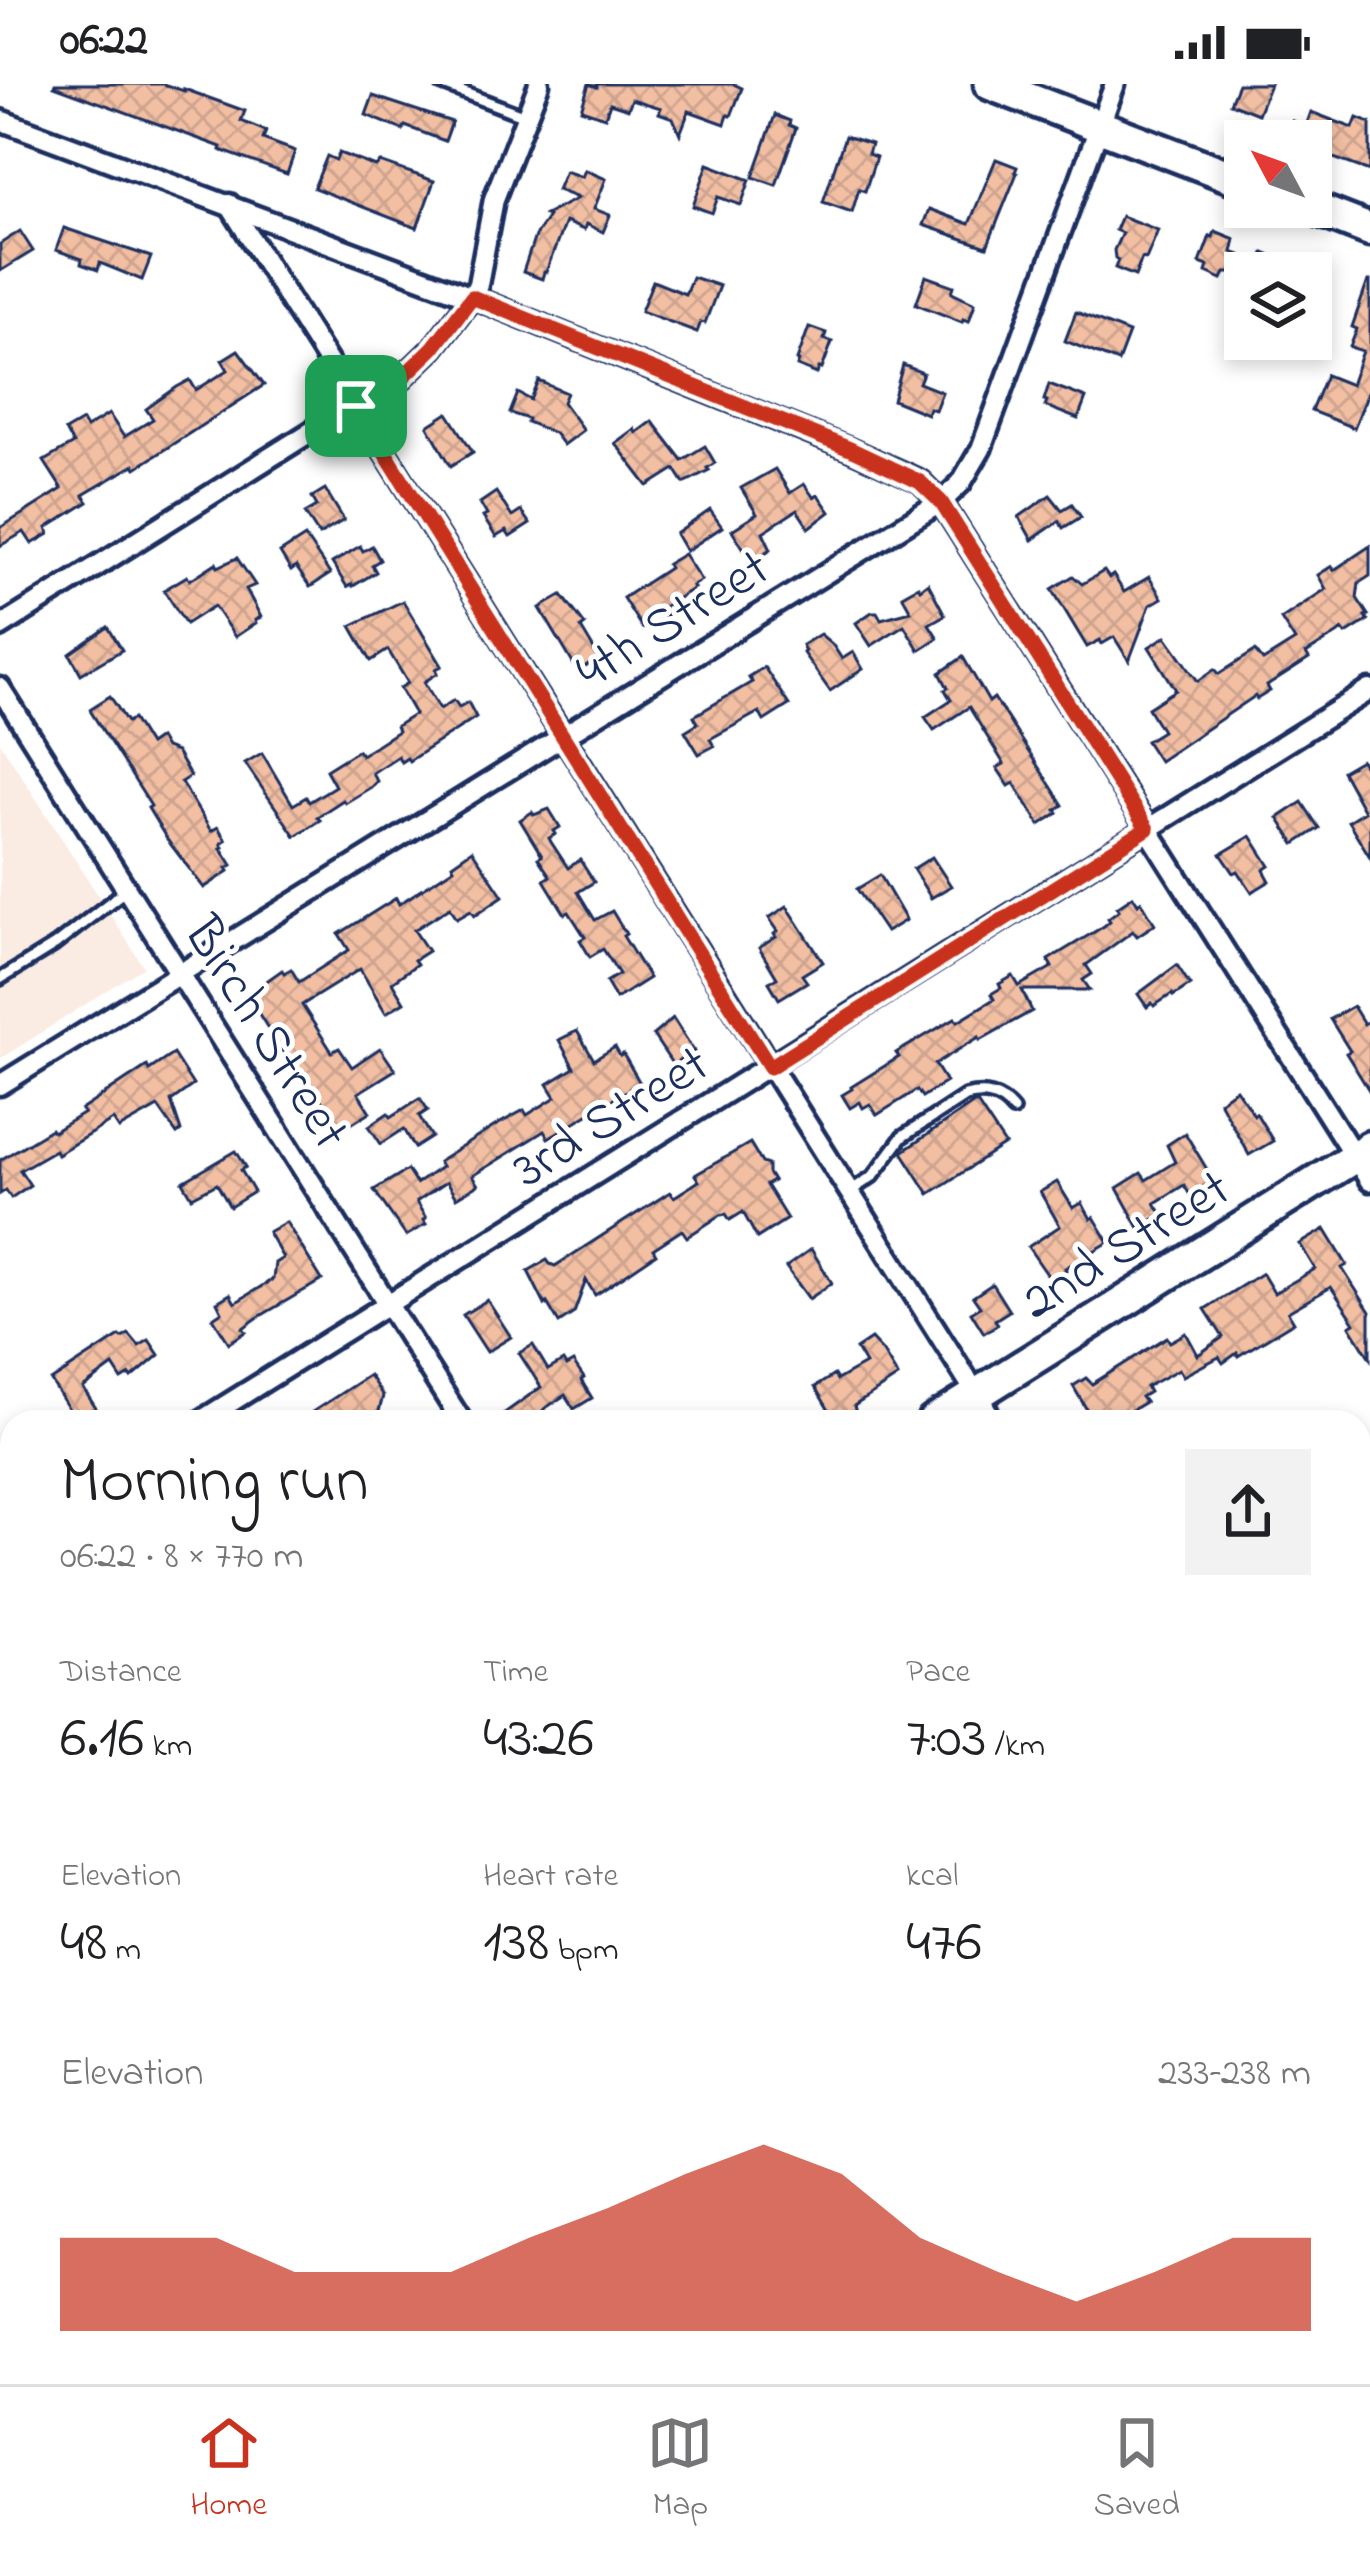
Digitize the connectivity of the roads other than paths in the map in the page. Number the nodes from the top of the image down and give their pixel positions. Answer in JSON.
{"nodes":[{"id":1,"x":441,"y":84,"type":"edge"},
{"id":2,"x":539,"y":84,"type":"edge"},
{"id":3,"x":989,"y":84,"type":"edge"},
{"id":4,"x":1115,"y":84,"type":"edge"},
{"id":5,"x":526,"y":117,"type":"junction"},
{"id":6,"x":0,"y":120,"type":"edge"},
{"id":7,"x":1099,"y":126,"type":"junction"},
{"id":8,"x":1224,"y":174,"type":"edge"},
{"id":9,"x":229,"y":204,"type":"junction"},
{"id":10,"x":1332,"y":215,"type":"edge"},
{"id":11,"x":1370,"y":230,"type":"edge"},
{"id":12,"x":472,"y":297,"type":"junction"},
{"id":13,"x":356,"y":406,"type":"junction"},
{"id":14,"x":941,"y":502,"type":"junction"},
{"id":15,"x":0,"y":627,"type":"edge"},
{"id":16,"x":0,"y":688,"type":"edge"},
{"id":17,"x":1370,"y":690,"type":"edge"},
{"id":18,"x":563,"y":738,"type":"junction"},
{"id":19,"x":1147,"y":829,"type":"junction"},
{"id":20,"x":127,"y":889,"type":"junction"},
{"id":21,"x":179,"y":974,"type":"junction"},
{"id":22,"x":0,"y":979,"type":"edge"},
{"id":23,"x":770,"y":1067,"type":"junction"},
{"id":24,"x":0,"y":1085,"type":"edge"},
{"id":25,"x":1013,"y":1110,"type":"dead end"},
{"id":26,"x":1365,"y":1162,"type":"edge"},
{"id":27,"x":849,"y":1192,"type":"junction"},
{"id":28,"x":388,"y":1301,"type":"junction"},
{"id":29,"x":976,"y":1395,"type":"junction"},
{"id":30,"x":218,"y":1410,"type":"edge"},
{"id":31,"x":455,"y":1410,"type":"edge"},
{"id":32,"x":952,"y":1410,"type":"edge"},
{"id":33,"x":986,"y":1410,"type":"edge"}],
"edges":[{"from":1,"to":5,"type":"lane"},
{"from":2,"to":5,"type":"street"},
{"from":3,"to":7,"type":"main road"},
{"from":4,"to":7,"type":"street","name":"4th Street"},
{"from":5,"to":12,"type":"street"},
{"from":6,"to":9,"type":"street"},
{"from":7,"to":8,"type":"main road"},
{"from":7,"to":14,"type":"street","name":"4th Street"},
{"from":9,"to":12,"type":"street"},
{"from":9,"to":13,"type":"street"},
{"from":10,"to":11,"type":"main road"},
{"from":12,"to":13,"type":"street"},
{"from":12,"to":14,"type":"street"},
{"from":13,"to":15,"type":"street"},
{"from":13,"to":18,"type":"street"},
{"from":14,"to":18,"type":"street","name":"4th Street"},
{"from":14,"to":19,"type":"street"},
{"from":16,"to":20,"type":"street","name":"Birch Street"},
{"from":17,"to":19,"type":"street","name":"3rd Street"},
{"from":18,"to":21,"type":"street","name":"4th Street"},
{"from":18,"to":23,"type":"street"},
{"from":19,"to":23,"type":"street","name":"3rd Street"},
{"from":19,"to":26,"type":"street"},
{"from":20,"to":21,"type":"street","name":"Birch Street"},
{"from":20,"to":22,"type":"lane"},
{"from":21,"to":24,"type":"street","name":"4th Street"},
{"from":21,"to":28,"type":"street","name":"Birch Street"},
{"from":23,"to":27,"type":"street"},
{"from":23,"to":28,"type":"street","name":"3rd Street"},
{"from":25,"to":27,"type":"lane"},
{"from":26,"to":29,"type":"main road","name":"2nd Street"},
{"from":27,"to":29,"type":"street"},
{"from":28,"to":30,"type":"street","name":"3rd Street"},
{"from":28,"to":31,"type":"street","name":"Birch Street"},
{"from":29,"to":32,"type":"main road","name":"2nd Street"},
{"from":29,"to":33,"type":"street"}]}
